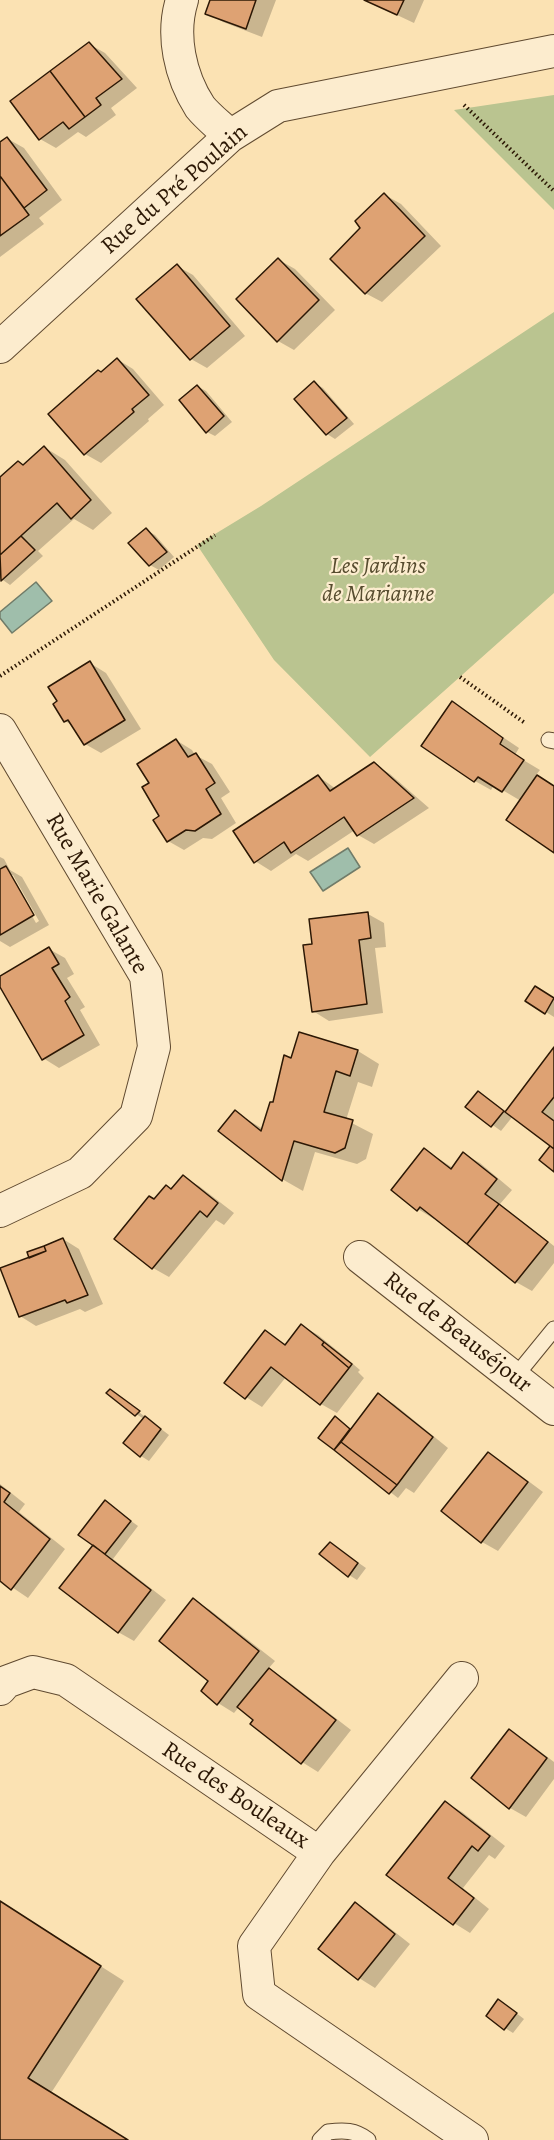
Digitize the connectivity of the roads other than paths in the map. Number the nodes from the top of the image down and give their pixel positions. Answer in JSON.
{"nodes":[{"id":1,"x":182,"y":0,"type":"edge"},
{"id":2,"x":554,"y":51,"type":"edge"},
{"id":3,"x":230,"y":136,"type":"junction"},
{"id":4,"x":0,"y":347,"type":"edge"},
{"id":5,"x":0,"y":730,"type":"edge"},
{"id":6,"x":0,"y":1211,"type":"edge"},
{"id":7,"x":360,"y":1257,"type":"dead end"},
{"id":8,"x":554,"y":1329,"type":"edge"},
{"id":9,"x":514,"y":1378,"type":"junction"},
{"id":10,"x":554,"y":1410,"type":"edge"},
{"id":11,"x":462,"y":1678,"type":"dead end"},
{"id":12,"x":2,"y":1683,"type":"edge"},
{"id":13,"x":319,"y":1853,"type":"junction"},
{"id":14,"x":320,"y":2140,"type":"edge"},
{"id":15,"x":368,"y":2140,"type":"edge"},
{"id":16,"x":472,"y":2140,"type":"edge"}],
"edges":[{"from":1,"to":3,"type":"street"},
{"from":2,"to":3,"type":"street","name":"Rue du Pré Poulain"},
{"from":3,"to":4,"type":"street","name":"Rue du Pré Poulain"},
{"from":5,"to":6,"type":"street","name":"Rue Marie Galante"},
{"from":7,"to":9,"type":"street","name":"Rue de Beauséjour"},
{"from":8,"to":9,"type":"lane"},
{"from":9,"to":10,"type":"street","name":"Rue de Beauséjour"},
{"from":11,"to":13,"type":"street"},
{"from":12,"to":13,"type":"street","name":"Rue des Bouleaux"},
{"from":13,"to":16,"type":"street","name":"Rue des Bouleaux"},
{"from":14,"to":15,"type":"lane"}]}
